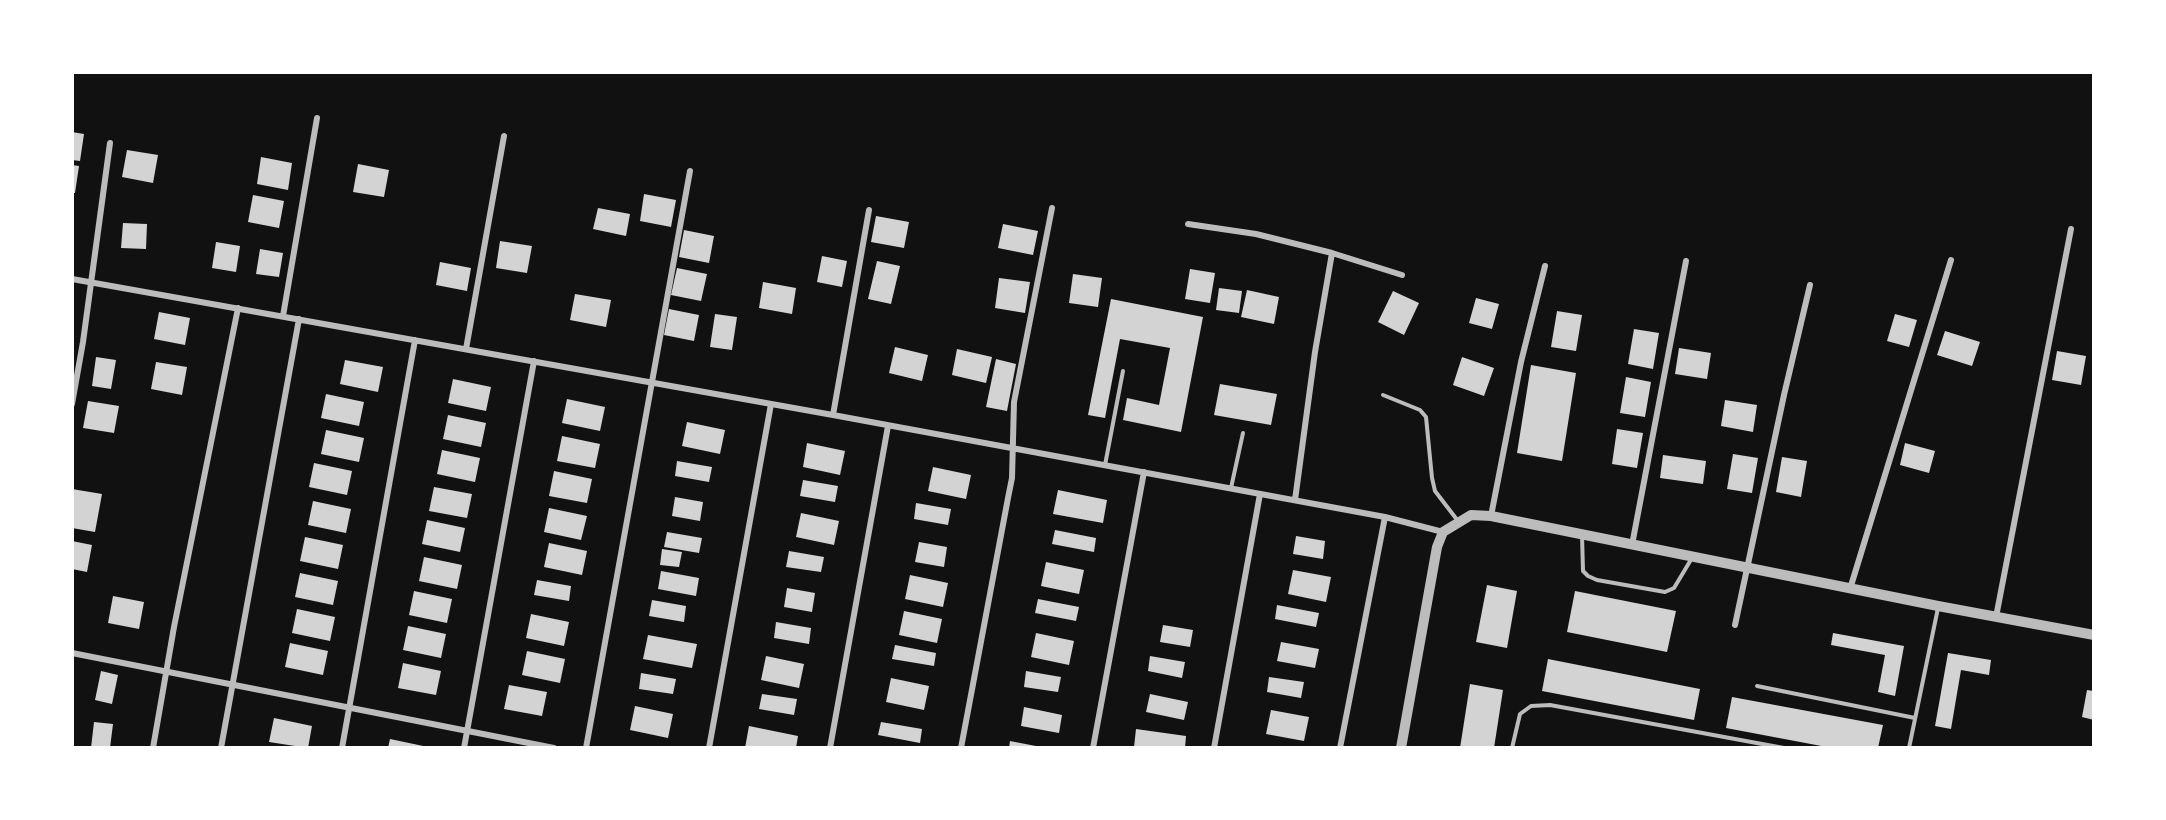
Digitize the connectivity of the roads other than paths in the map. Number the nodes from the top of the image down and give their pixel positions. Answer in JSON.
{"nodes":[{"id":1,"x":317,"y":118,"type":"dead end"},
{"id":2,"x":504,"y":136,"type":"dead end"},
{"id":3,"x":110,"y":143,"type":"dead end"},
{"id":4,"x":690,"y":171,"type":"dead end"},
{"id":5,"x":1052,"y":208,"type":"dead end"},
{"id":6,"x":869,"y":210,"type":"dead end"},
{"id":7,"x":1188,"y":224,"type":"dead end"},
{"id":8,"x":2071,"y":229,"type":"dead end"},
{"id":9,"x":1332,"y":253,"type":"junction"},
{"id":10,"x":1951,"y":260,"type":"dead end"},
{"id":11,"x":1686,"y":261,"type":"dead end"},
{"id":12,"x":1545,"y":266,"type":"dead end"},
{"id":13,"x":1402,"y":275,"type":"dead end"},
{"id":14,"x":72,"y":279,"type":"edge"},
{"id":15,"x":91,"y":282,"type":"junction"},
{"id":16,"x":1810,"y":285,"type":"dead end"},
{"id":17,"x":238,"y":308,"type":"junction"},
{"id":18,"x":283,"y":316,"type":"junction"},
{"id":19,"x":299,"y":319,"type":"junction"},
{"id":20,"x":416,"y":340,"type":"junction"},
{"id":21,"x":466,"y":349,"type":"junction"},
{"id":22,"x":534,"y":362,"type":"junction"},
{"id":23,"x":1123,"y":371,"type":"dead end"},
{"id":24,"x":651,"y":383,"type":"junction"},
{"id":25,"x":1383,"y":395,"type":"dead end"},
{"id":26,"x":72,"y":404,"type":"edge"},
{"id":27,"x":771,"y":404,"type":"junction"},
{"id":28,"x":832,"y":415,"type":"junction"},
{"id":29,"x":888,"y":426,"type":"junction"},
{"id":30,"x":1243,"y":433,"type":"dead end"},
{"id":31,"x":1012,"y":448,"type":"junction"},
{"id":32,"x":1105,"y":465,"type":"junction"},
{"id":33,"x":1144,"y":472,"type":"junction"},
{"id":34,"x":1231,"y":489,"type":"junction"},
{"id":35,"x":1260,"y":494,"type":"junction"},
{"id":36,"x":1295,"y":500,"type":"junction"},
{"id":37,"x":1491,"y":516,"type":"junction"},
{"id":38,"x":1385,"y":517,"type":"junction"},
{"id":39,"x":1458,"y":521,"type":"junction"},
{"id":40,"x":1443,"y":532,"type":"junction"},
{"id":41,"x":1582,"y":535,"type":"junction"},
{"id":42,"x":1632,"y":545,"type":"junction"},
{"id":43,"x":1693,"y":557,"type":"junction"},
{"id":44,"x":1747,"y":568,"type":"junction"},
{"id":45,"x":1850,"y":589,"type":"junction"},
{"id":46,"x":1938,"y":606,"type":"junction"},
{"id":47,"x":1996,"y":617,"type":"junction"},
{"id":48,"x":1735,"y":625,"type":"dead end"},
{"id":49,"x":2094,"y":635,"type":"edge"},
{"id":50,"x":72,"y":653,"type":"edge"},
{"id":51,"x":166,"y":672,"type":"junction"},
{"id":52,"x":233,"y":684,"type":"junction"},
{"id":53,"x":1757,"y":686,"type":"dead end"},
{"id":54,"x":349,"y":708,"type":"junction"},
{"id":55,"x":1915,"y":718,"type":"junction"},
{"id":56,"x":466,"y":732,"type":"junction"},
{"id":57,"x":153,"y":748,"type":"edge"},
{"id":58,"x":221,"y":748,"type":"edge"},
{"id":59,"x":342,"y":748,"type":"edge"},
{"id":60,"x":464,"y":748,"type":"edge"},
{"id":61,"x":554,"y":748,"type":"edge"},
{"id":62,"x":586,"y":748,"type":"edge"},
{"id":63,"x":710,"y":748,"type":"edge"},
{"id":64,"x":830,"y":748,"type":"edge"},
{"id":65,"x":961,"y":748,"type":"edge"},
{"id":66,"x":1093,"y":748,"type":"edge"},
{"id":67,"x":1214,"y":748,"type":"edge"},
{"id":68,"x":1340,"y":748,"type":"edge"},
{"id":69,"x":1401,"y":748,"type":"edge"},
{"id":70,"x":1512,"y":748,"type":"edge"},
{"id":71,"x":1784,"y":748,"type":"edge"},
{"id":72,"x":1909,"y":748,"type":"edge"}],
"edges":[{"from":1,"to":18,"type":"street"},
{"from":2,"to":21,"type":"street"},
{"from":3,"to":15,"type":"street"},
{"from":4,"to":24,"type":"street"},
{"from":5,"to":31,"type":"street"},
{"from":6,"to":28,"type":"street"},
{"from":7,"to":9,"type":"street"},
{"from":8,"to":47,"type":"street"},
{"from":9,"to":13,"type":"street"},
{"from":9,"to":36,"type":"street"},
{"from":10,"to":45,"type":"street"},
{"from":11,"to":42,"type":"street"},
{"from":12,"to":37,"type":"street"},
{"from":14,"to":15,"type":"street"},
{"from":15,"to":17,"type":"street"},
{"from":15,"to":26,"type":"street"},
{"from":16,"to":44,"type":"street"},
{"from":17,"to":18,"type":"street"},
{"from":17,"to":51,"type":"street"},
{"from":18,"to":19,"type":"street"},
{"from":19,"to":20,"type":"street"},
{"from":19,"to":52,"type":"street"},
{"from":20,"to":21,"type":"street"},
{"from":20,"to":54,"type":"street"},
{"from":21,"to":22,"type":"street"},
{"from":22,"to":24,"type":"street"},
{"from":22,"to":56,"type":"street"},
{"from":23,"to":32,"type":"lane"},
{"from":24,"to":27,"type":"street"},
{"from":24,"to":62,"type":"street"},
{"from":25,"to":39,"type":"lane"},
{"from":27,"to":28,"type":"street"},
{"from":27,"to":63,"type":"street"},
{"from":28,"to":29,"type":"street"},
{"from":29,"to":31,"type":"street"},
{"from":29,"to":64,"type":"street"},
{"from":30,"to":34,"type":"lane"},
{"from":31,"to":32,"type":"street"},
{"from":31,"to":65,"type":"street"},
{"from":32,"to":33,"type":"street"},
{"from":33,"to":34,"type":"street"},
{"from":33,"to":66,"type":"street"},
{"from":34,"to":35,"type":"street"},
{"from":35,"to":36,"type":"street"},
{"from":35,"to":67,"type":"street"},
{"from":36,"to":38,"type":"street"},
{"from":37,"to":39,"type":"street"},
{"from":37,"to":41,"type":"street"},
{"from":38,"to":40,"type":"street"},
{"from":38,"to":68,"type":"street"},
{"from":39,"to":40,"type":"street"},
{"from":40,"to":69,"type":"street"},
{"from":41,"to":42,"type":"street"},
{"from":41,"to":43,"type":"lane"},
{"from":42,"to":43,"type":"street"},
{"from":43,"to":44,"type":"street"},
{"from":44,"to":45,"type":"street"},
{"from":44,"to":48,"type":"street"},
{"from":45,"to":46,"type":"street"},
{"from":46,"to":47,"type":"street"},
{"from":46,"to":55,"type":"lane"},
{"from":47,"to":49,"type":"street"},
{"from":50,"to":51,"type":"street"},
{"from":51,"to":52,"type":"street"},
{"from":51,"to":57,"type":"street"},
{"from":52,"to":54,"type":"street"},
{"from":52,"to":58,"type":"street"},
{"from":53,"to":55,"type":"lane"},
{"from":54,"to":56,"type":"street"},
{"from":54,"to":59,"type":"street"},
{"from":55,"to":72,"type":"lane"},
{"from":56,"to":60,"type":"street"},
{"from":56,"to":61,"type":"street"},
{"from":70,"to":71,"type":"lane"}]}
